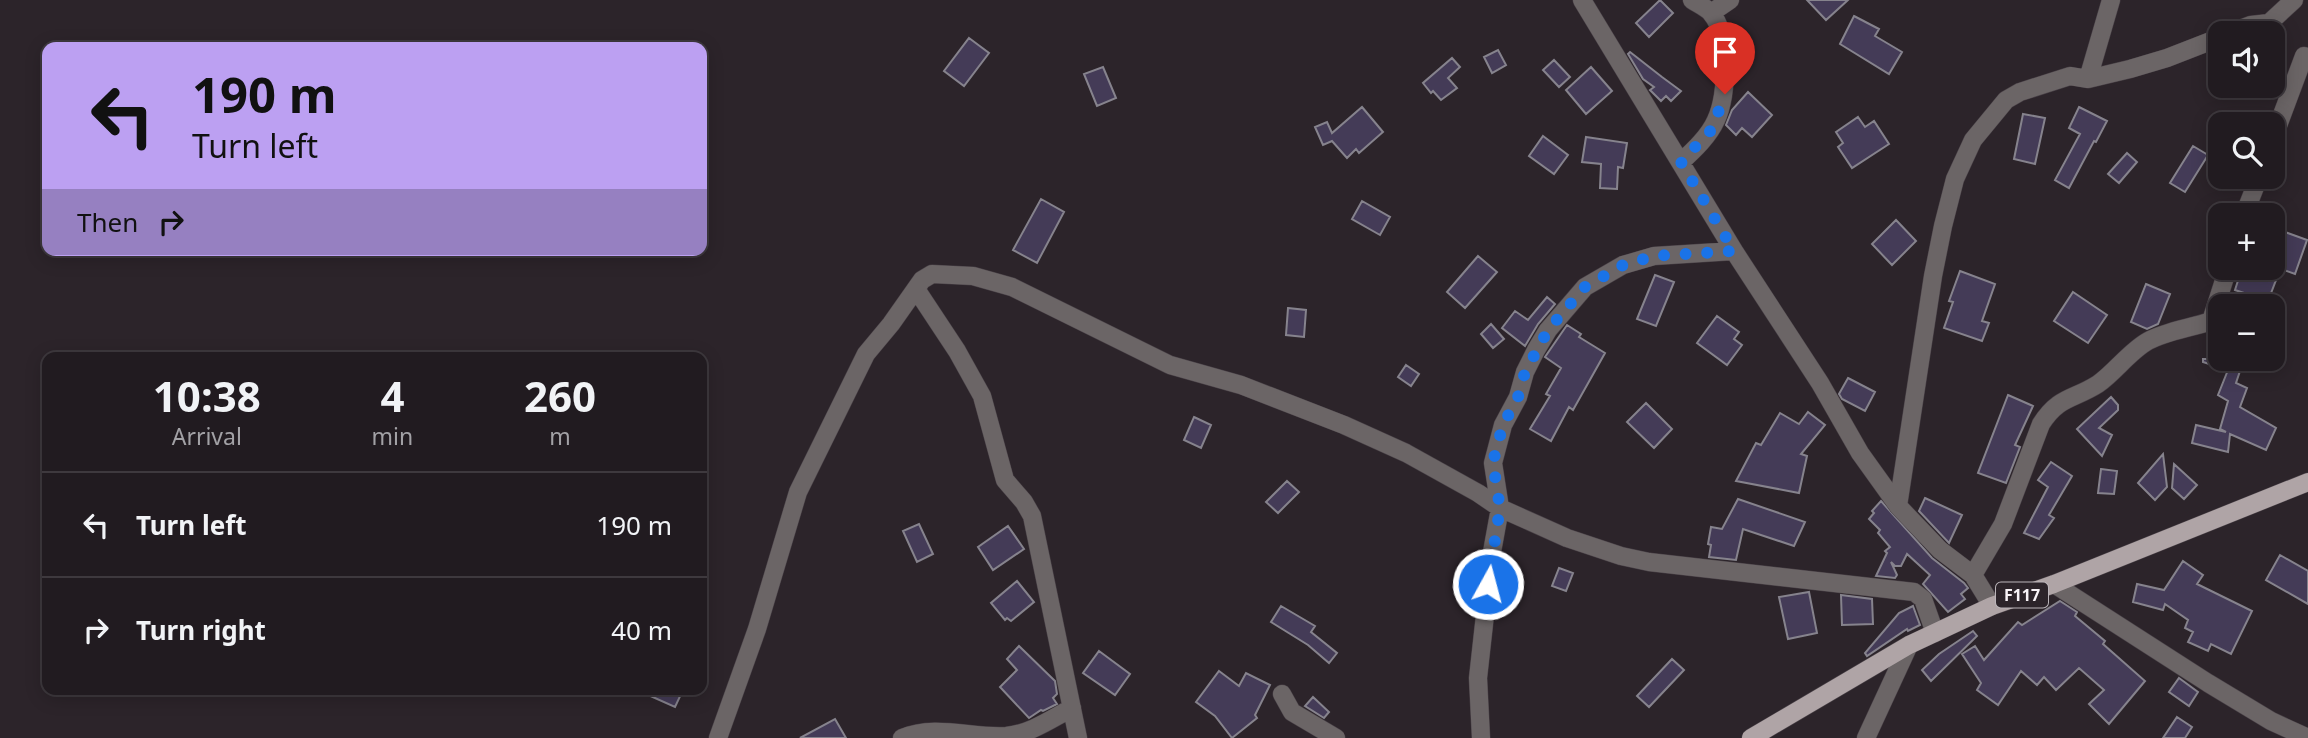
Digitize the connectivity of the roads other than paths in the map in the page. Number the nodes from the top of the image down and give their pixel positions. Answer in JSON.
{"nodes":[{"id":1,"x":1582,"y":0,"type":"edge"},
{"id":2,"x":1692,"y":0,"type":"edge"},
{"id":3,"x":1730,"y":0,"type":"edge"},
{"id":4,"x":2111,"y":0,"type":"edge"},
{"id":5,"x":2294,"y":0,"type":"edge"},
{"id":6,"x":1711,"y":12,"type":"junction"},
{"id":7,"x":2271,"y":21,"type":"edge"},
{"id":8,"x":2208,"y":42,"type":"edge"},
{"id":9,"x":2304,"y":56,"type":"dead end"},
{"id":10,"x":2088,"y":79,"type":"junction"},
{"id":11,"x":2283,"y":112,"type":"edge"},
{"id":12,"x":1681,"y":162,"type":"junction"},
{"id":13,"x":1734,"y":251,"type":"junction"},
{"id":14,"x":2224,"y":280,"type":"edge"},
{"id":15,"x":916,"y":289,"type":"junction"},
{"id":16,"x":2308,"y":482,"type":"edge"},
{"id":17,"x":1898,"y":506,"type":"junction"},
{"id":18,"x":1500,"y":508,"type":"junction"},
{"id":19,"x":1973,"y":575,"type":"junction"},
{"id":20,"x":2054,"y":584,"type":"junction"},
{"id":21,"x":1992,"y":606,"type":"junction"},
{"id":22,"x":1935,"y":633,"type":"junction"},
{"id":23,"x":1909,"y":645,"type":"junction"},
{"id":24,"x":1282,"y":694,"type":"dead end"},
{"id":25,"x":1072,"y":708,"type":"junction"},
{"id":26,"x":1008,"y":737,"type":"edge"},
{"id":27,"x":2308,"y":737,"type":"edge"},
{"id":28,"x":718,"y":738,"type":"edge"},
{"id":29,"x":902,"y":738,"type":"edge"},
{"id":30,"x":1079,"y":738,"type":"edge"},
{"id":31,"x":1336,"y":738,"type":"edge"},
{"id":32,"x":1482,"y":738,"type":"edge"},
{"id":33,"x":1751,"y":738,"type":"edge"},
{"id":34,"x":1866,"y":738,"type":"edge"}],
"edges":[{"from":1,"to":12,"type":"street"},
{"from":2,"to":6,"type":"street"},
{"from":3,"to":6,"type":"street"},
{"from":4,"to":10,"type":"street"},
{"from":5,"to":7,"type":"street"},
{"from":6,"to":12,"type":"street"},
{"from":8,"to":10,"type":"street"},
{"from":9,"to":11,"type":"street"},
{"from":10,"to":17,"type":"street"},
{"from":12,"to":13,"type":"street"},
{"from":13,"to":17,"type":"street"},
{"from":13,"to":18,"type":"street"},
{"from":14,"to":19,"type":"street"},
{"from":15,"to":18,"type":"street"},
{"from":15,"to":25,"type":"street"},
{"from":15,"to":28,"type":"street"},
{"from":16,"to":20,"type":"main road","number":"F117"},
{"from":17,"to":19,"type":"street"},
{"from":18,"to":22,"type":"street"},
{"from":18,"to":32,"type":"street"},
{"from":19,"to":21,"type":"street"},
{"from":20,"to":21,"type":"main road","number":"F117"},
{"from":20,"to":27,"type":"street"},
{"from":21,"to":22,"type":"main road","number":"F117"},
{"from":22,"to":23,"type":"main road","number":"F117"},
{"from":23,"to":33,"type":"main road","number":"F117"},
{"from":23,"to":34,"type":"street"},
{"from":24,"to":31,"type":"street"},
{"from":25,"to":26,"type":"street"},
{"from":25,"to":30,"type":"street"},
{"from":26,"to":29,"type":"street"}]}
